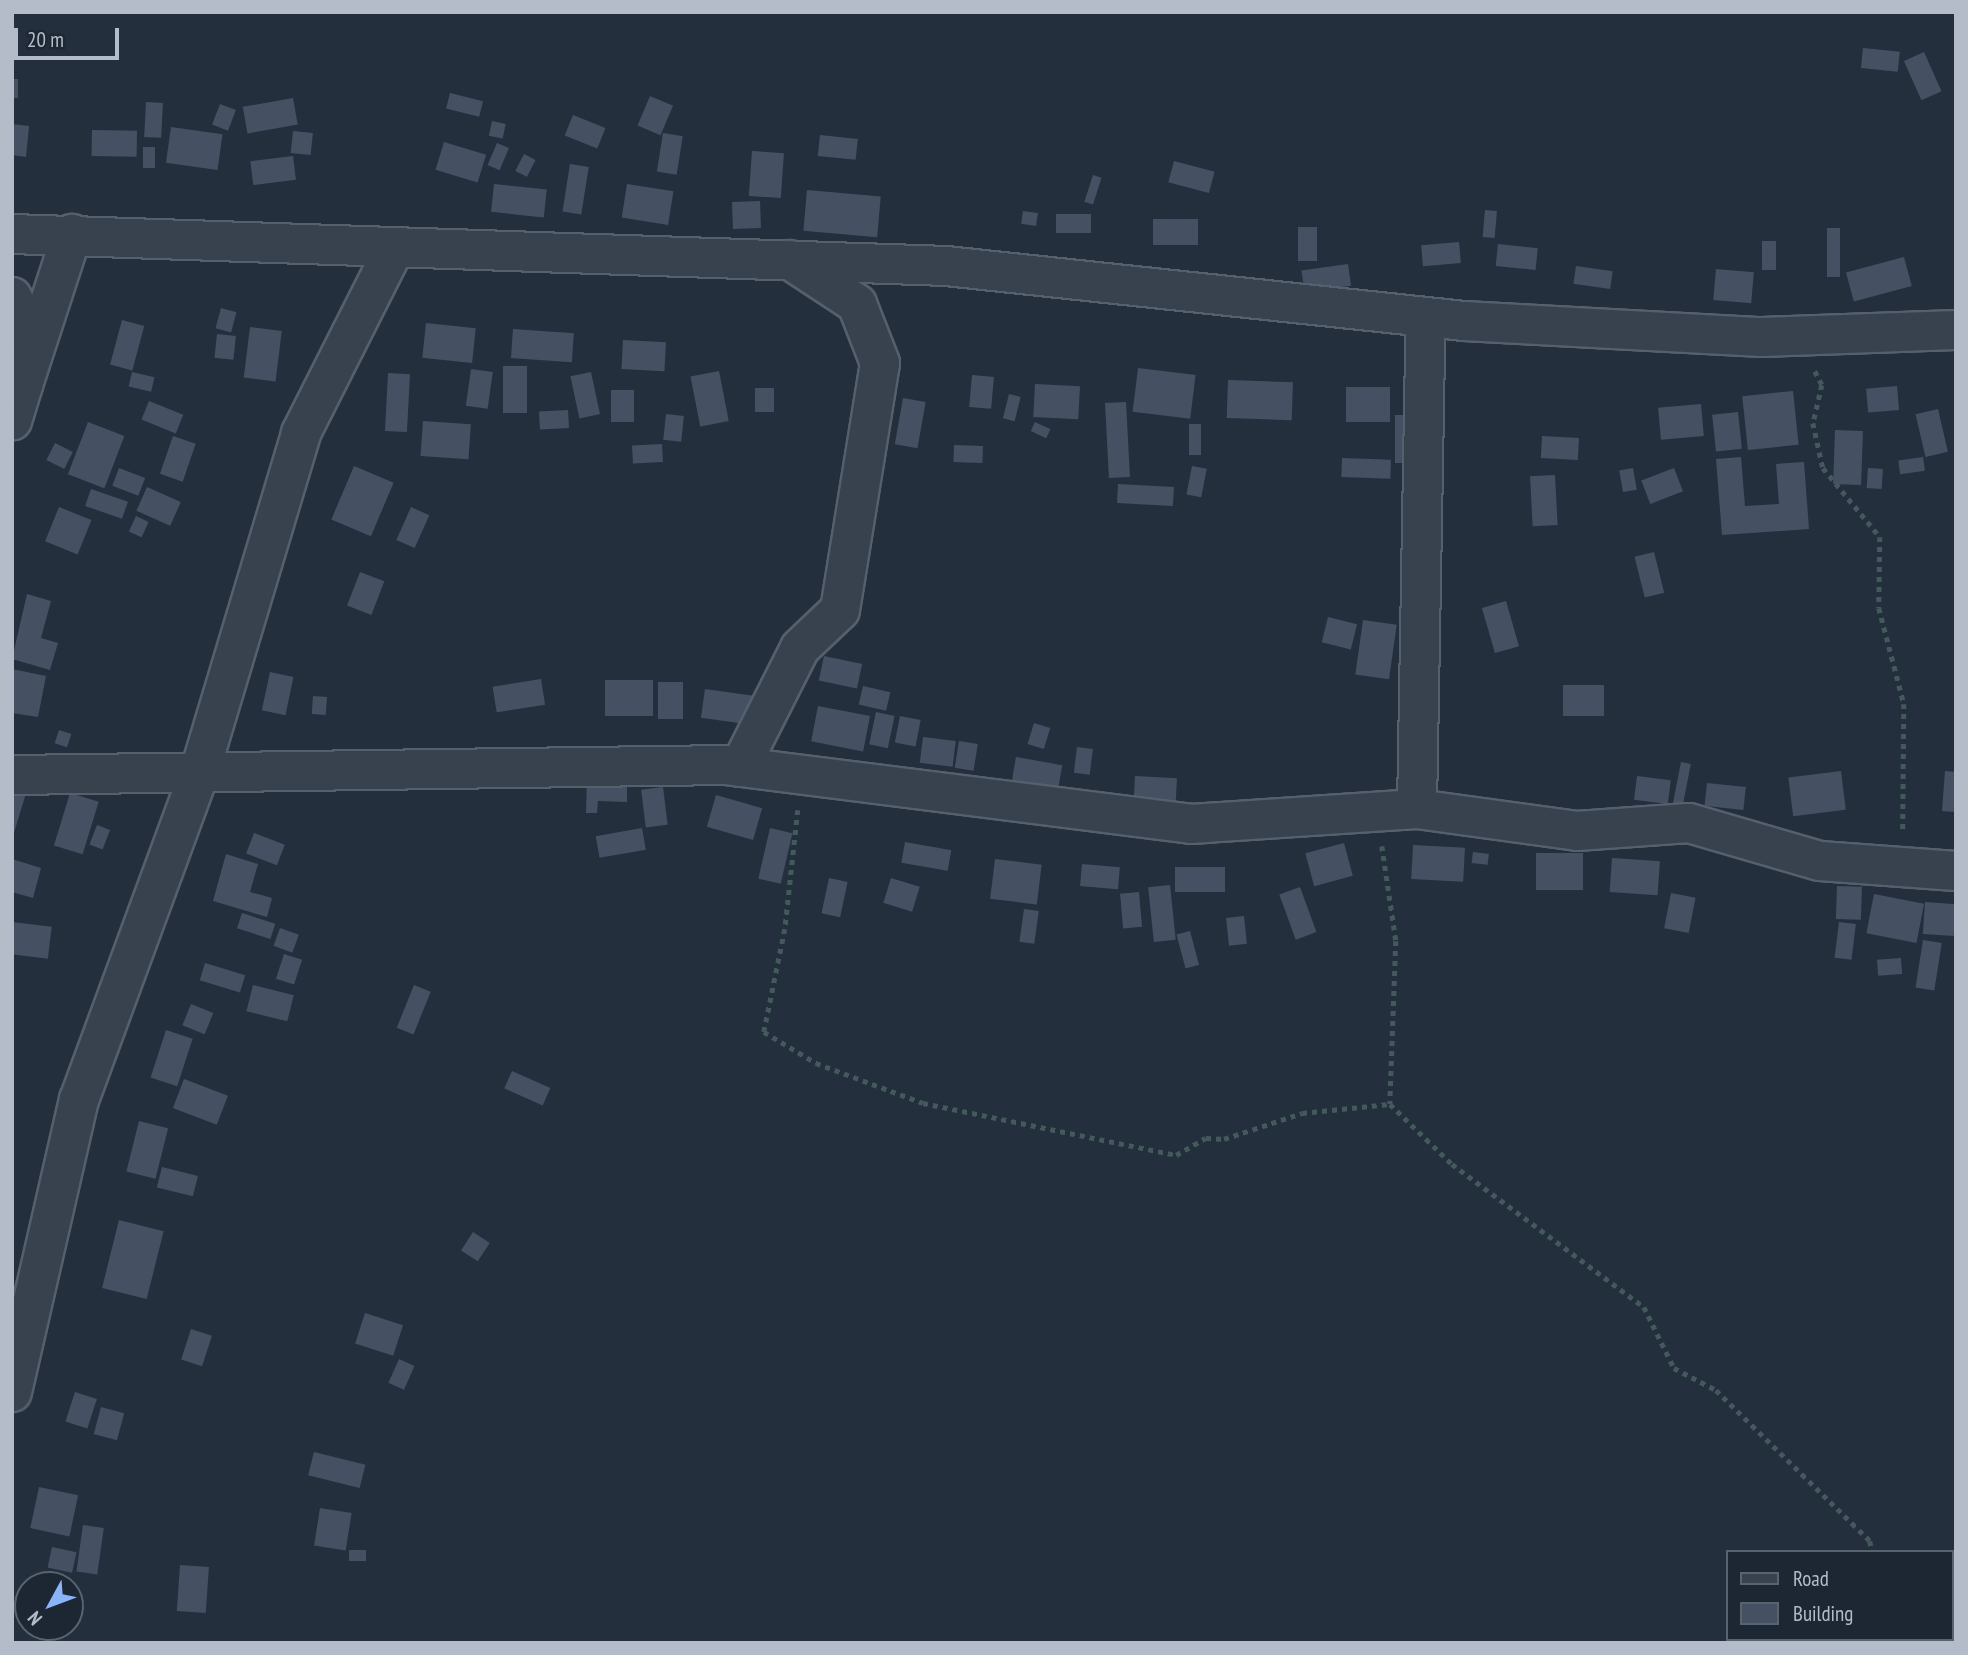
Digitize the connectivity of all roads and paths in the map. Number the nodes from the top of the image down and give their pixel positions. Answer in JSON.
{"nodes":[{"id":1,"x":12,"y":234,"type":"edge"},
{"id":2,"x":72,"y":234,"type":"junction"},
{"id":3,"x":393,"y":251,"type":"junction"},
{"id":4,"x":790,"y":260,"type":"junction"},
{"id":5,"x":12,"y":297,"type":"edge"},
{"id":6,"x":1426,"y":317,"type":"junction"},
{"id":7,"x":1956,"y":330,"type":"edge"},
{"id":8,"x":1797,"y":336,"type":"junction"},
{"id":9,"x":18,"y":402,"type":"edge"},
{"id":10,"x":740,"y":766,"type":"junction"},
{"id":11,"x":802,"y":772,"type":"junction"},
{"id":12,"x":199,"y":774,"type":"junction"},
{"id":13,"x":12,"y":775,"type":"edge"},
{"id":14,"x":1417,"y":809,"type":"junction"},
{"id":15,"x":1378,"y":812,"type":"junction"},
{"id":16,"x":1903,"y":867,"type":"junction"},
{"id":17,"x":1956,"y":871,"type":"edge"},
{"id":18,"x":1390,"y":1104,"type":"junction"},
{"id":19,"x":12,"y":1392,"type":"edge"},
{"id":20,"x":1871,"y":1550,"type":"edge"}],
"edges":[{"from":1,"to":2,"type":"street"},
{"from":2,"to":3,"type":"street"},
{"from":2,"to":9,"type":"street"},
{"from":3,"to":4,"type":"street"},
{"from":3,"to":12,"type":"street"},
{"from":4,"to":6,"type":"street"},
{"from":4,"to":10,"type":"street"},
{"from":5,"to":9,"type":"street"},
{"from":6,"to":8,"type":"street"},
{"from":6,"to":14,"type":"street"},
{"from":7,"to":8,"type":"street"},
{"from":8,"to":16,"type":"path"},
{"from":10,"to":11,"type":"street"},
{"from":10,"to":12,"type":"street"},
{"from":11,"to":15,"type":"street"},
{"from":11,"to":18,"type":"path"},
{"from":12,"to":13,"type":"street"},
{"from":12,"to":19,"type":"street"},
{"from":14,"to":15,"type":"street"},
{"from":14,"to":16,"type":"street"},
{"from":15,"to":18,"type":"path"},
{"from":16,"to":17,"type":"street"},
{"from":18,"to":20,"type":"path"}]}
